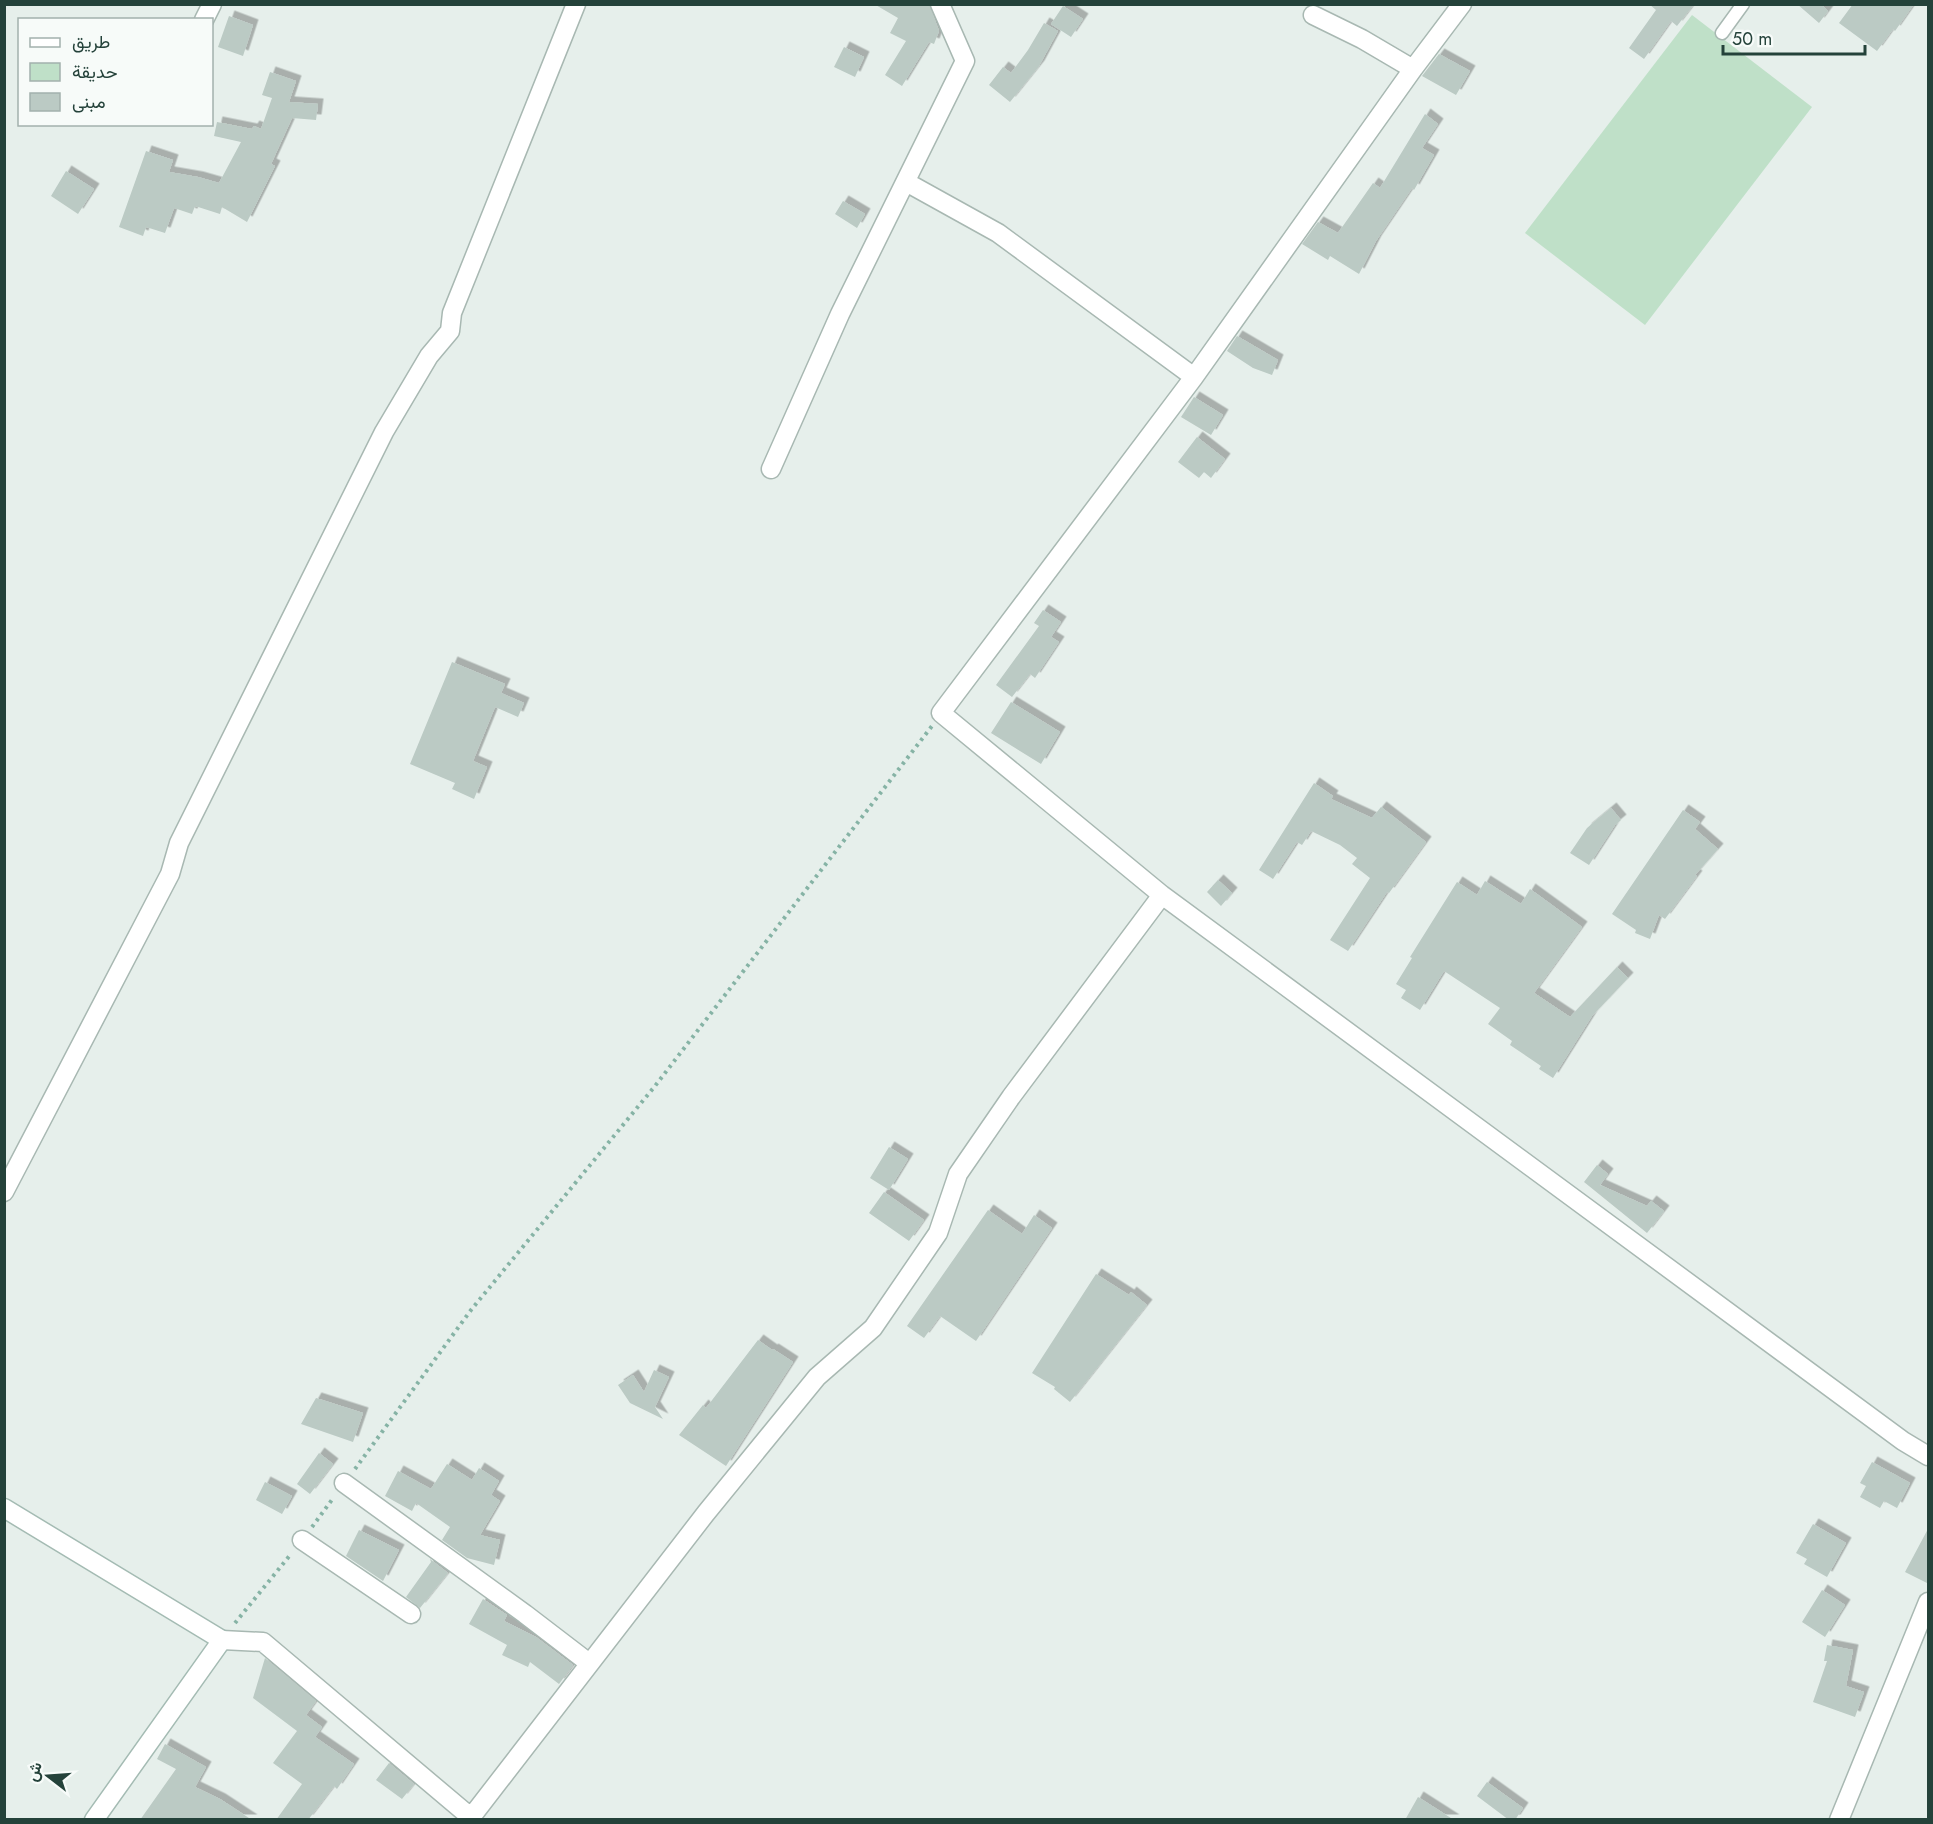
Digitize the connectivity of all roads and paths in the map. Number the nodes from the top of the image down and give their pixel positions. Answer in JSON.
{"nodes":[{"id":1,"x":212,"y":4,"type":"edge"},
{"id":2,"x":576,"y":4,"type":"edge"},
{"id":3,"x":940,"y":4,"type":"edge"},
{"id":4,"x":1462,"y":4,"type":"edge"},
{"id":5,"x":1743,"y":4,"type":"edge"},
{"id":6,"x":1313,"y":15,"type":"dead end"},
{"id":7,"x":205,"y":18,"type":"edge"},
{"id":8,"x":1722,"y":33,"type":"dead end"},
{"id":9,"x":1413,"y":69,"type":"junction"},
{"id":10,"x":906,"y":182,"type":"junction"},
{"id":11,"x":1194,"y":377,"type":"junction"},
{"id":12,"x":771,"y":469,"type":"dead end"},
{"id":13,"x":941,"y":713,"type":"junction"},
{"id":14,"x":1162,"y":895,"type":"junction"},
{"id":15,"x":4,"y":1192,"type":"edge"},
{"id":16,"x":382,"y":1431,"type":"dead end"},
{"id":17,"x":1929,"y":1456,"type":"edge"},
{"id":18,"x":344,"y":1483,"type":"dead end"},
{"id":19,"x":4,"y":1508,"type":"edge"},
{"id":20,"x":302,"y":1539,"type":"dead end"},
{"id":21,"x":1929,"y":1602,"type":"edge"},
{"id":22,"x":411,"y":1614,"type":"dead end"},
{"id":23,"x":222,"y":1640,"type":"junction"},
{"id":24,"x":589,"y":1663,"type":"junction"},
{"id":25,"x":471,"y":1819,"type":"edge"},
{"id":26,"x":94,"y":1820,"type":"edge"},
{"id":27,"x":1839,"y":1820,"type":"edge"}],
"edges":[{"from":1,"to":7,"type":"street"},
{"from":2,"to":15,"type":"street"},
{"from":3,"to":10,"type":"street"},
{"from":4,"to":9,"type":"street"},
{"from":5,"to":8,"type":"lane"},
{"from":6,"to":9,"type":"street"},
{"from":9,"to":11,"type":"street"},
{"from":10,"to":11,"type":"street"},
{"from":10,"to":12,"type":"street"},
{"from":11,"to":13,"type":"street"},
{"from":13,"to":14,"type":"street"},
{"from":13,"to":16,"type":"path"},
{"from":14,"to":17,"type":"street"},
{"from":14,"to":24,"type":"street"},
{"from":18,"to":24,"type":"street"},
{"from":19,"to":23,"type":"street"},
{"from":20,"to":22,"type":"street"},
{"from":21,"to":27,"type":"street"},
{"from":23,"to":25,"type":"street"},
{"from":23,"to":26,"type":"street"},
{"from":24,"to":25,"type":"street"}]}
